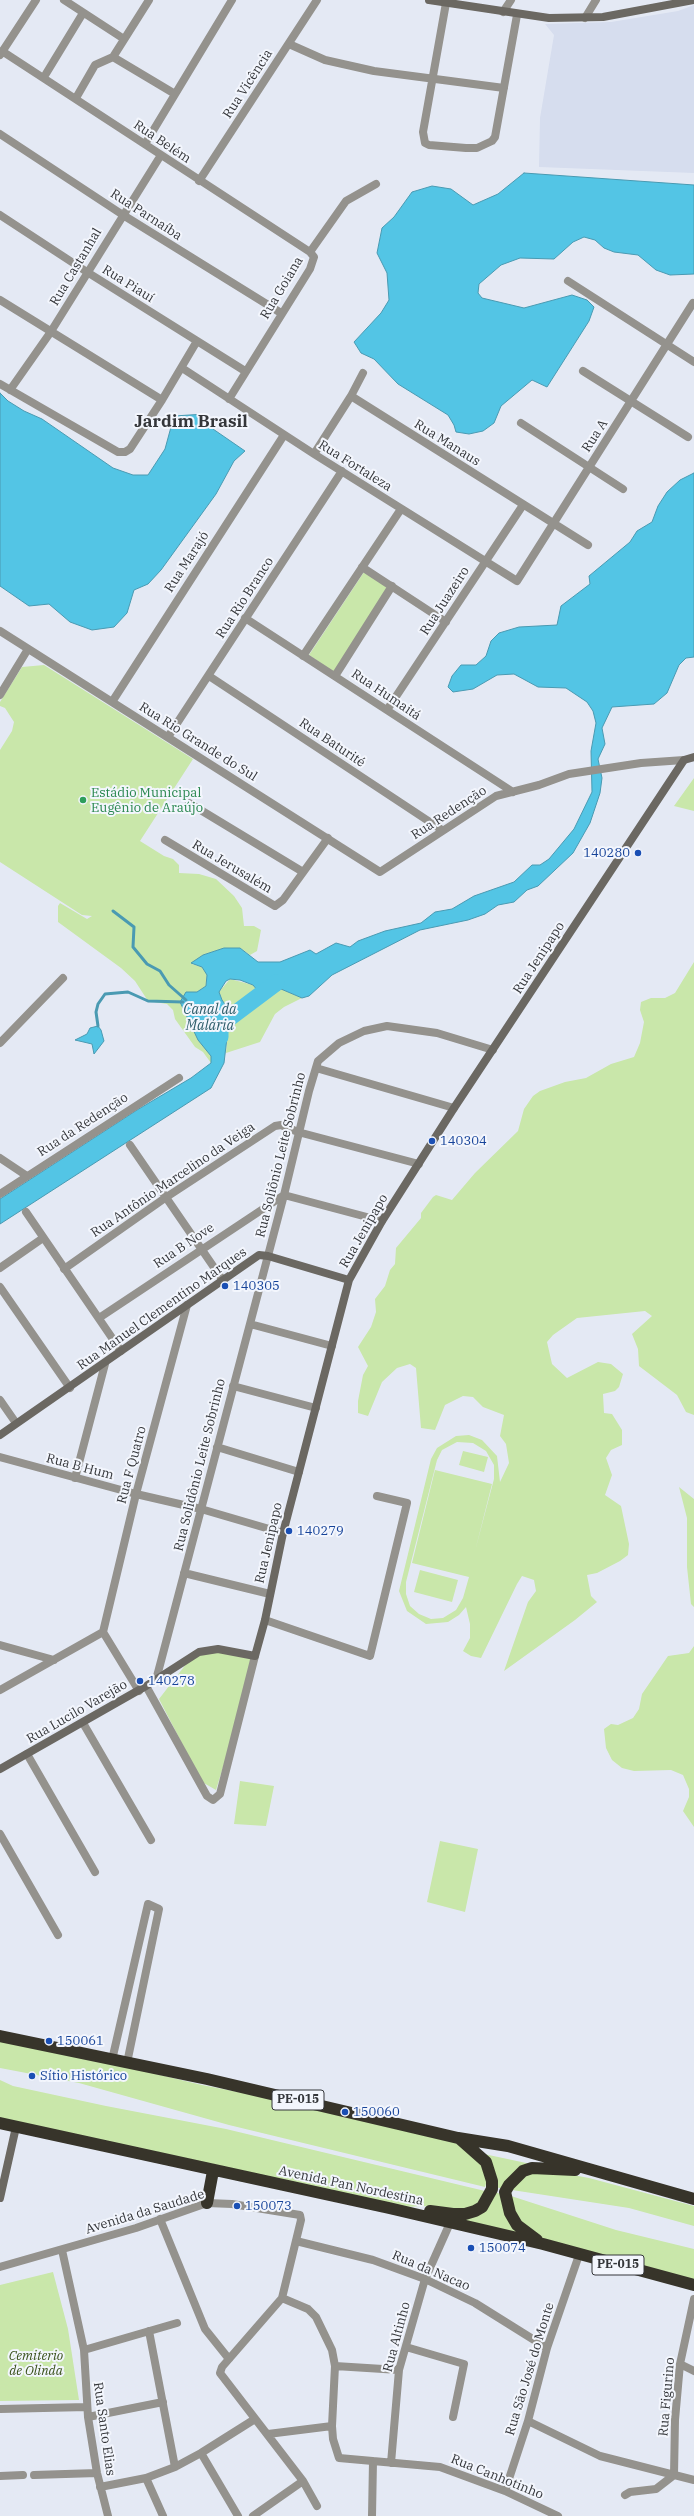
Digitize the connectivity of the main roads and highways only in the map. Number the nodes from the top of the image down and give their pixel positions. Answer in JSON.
{"nodes":[{"id":1,"x":0,"y":2036,"type":"edge"},
{"id":2,"x":0,"y":2123,"type":"edge"},
{"id":3,"x":458,"y":2138,"type":"junction"},
{"id":4,"x":598,"y":2170,"type":"junction"},
{"id":5,"x":213,"y":2171,"type":"junction"},
{"id":6,"x":694,"y":2198,"type":"edge"},
{"id":7,"x":208,"y":2203,"type":"road end"},
{"id":8,"x":389,"y":2208,"type":"junction"},
{"id":9,"x":543,"y":2244,"type":"junction"},
{"id":10,"x":694,"y":2285,"type":"edge"}],
"edges":[{"from":1,"to":3,"type":"highway","number":"PE-015"},
{"from":2,"to":5,"type":"highway","name":"Avenida Pan Nordestina","number":"PE-015"},
{"from":3,"to":4,"type":"highway","number":"PE-015"},
{"from":3,"to":8,"type":"highway"},
{"from":4,"to":6,"type":"highway","number":"PE-015"},
{"from":4,"to":9,"type":"highway"},
{"from":5,"to":7,"type":"highway"},
{"from":5,"to":8,"type":"highway","name":"Avenida Pan Nordestina","number":"PE-015"},
{"from":8,"to":9,"type":"highway","name":"Avenida Pan Nordestina","number":"PE-015"},
{"from":9,"to":10,"type":"highway","name":"Avenida Pan Nordestina","number":"PE-015"}]}
